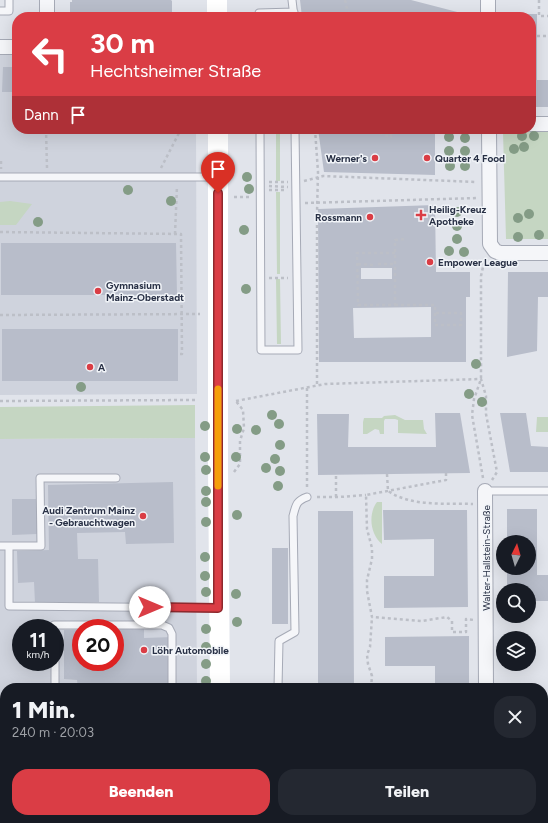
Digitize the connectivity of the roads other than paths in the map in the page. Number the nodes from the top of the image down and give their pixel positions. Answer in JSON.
{"nodes":[{"id":1,"x":9,"y":0,"type":"edge"},
{"id":2,"x":47,"y":0,"type":"edge"},
{"id":3,"x":217,"y":0,"type":"edge"},
{"id":4,"x":292,"y":0,"type":"edge"},
{"id":5,"x":488,"y":0,"type":"edge"},
{"id":6,"x":0,"y":11,"type":"edge"},
{"id":7,"x":46,"y":12,"type":"edge"},
{"id":8,"x":217,"y":12,"type":"edge"},
{"id":9,"x":294,"y":12,"type":"edge"},
{"id":10,"x":488,"y":12,"type":"edge"},
{"id":11,"x":0,"y":47,"type":"edge"},
{"id":12,"x":12,"y":47,"type":"edge"},
{"id":13,"x":536,"y":124,"type":"edge"},
{"id":14,"x":548,"y":124,"type":"edge"},
{"id":15,"x":218,"y":134,"type":"edge"},
{"id":16,"x":260,"y":134,"type":"edge"},
{"id":17,"x":295,"y":134,"type":"edge"},
{"id":18,"x":489,"y":134,"type":"edge"},
{"id":19,"x":0,"y":177,"type":"edge"},
{"id":20,"x":218,"y":177,"type":"junction"},
{"id":21,"x":548,"y":253,"type":"edge"},
{"id":22,"x":116,"y":478,"type":"dead end"},
{"id":23,"x":485,"y":491,"type":"joint"},
{"id":24,"x":548,"y":491,"type":"edge"},
{"id":25,"x":307,"y":497,"type":"road end"},
{"id":26,"x":0,"y":546,"type":"edge"},
{"id":27,"x":9,"y":546,"type":"junction"},
{"id":28,"x":218,"y":608,"type":"junction"},
{"id":29,"x":64,"y":626,"type":"edge"},
{"id":30,"x":55,"y":671,"type":"edge"},
{"id":31,"x":55,"y":683,"type":"edge"},
{"id":32,"x":172,"y":683,"type":"edge"},
{"id":33,"x":220,"y":683,"type":"edge"},
{"id":34,"x":278,"y":683,"type":"edge"},
{"id":35,"x":486,"y":683,"type":"edge"}],
"edges":[{"from":1,"to":6,"type":"lane"},
{"from":2,"to":7,"type":"street"},
{"from":3,"to":8,"type":"street"},
{"from":4,"to":9,"type":"lane"},
{"from":5,"to":10,"type":"street"},
{"from":11,"to":12,"type":"street"},
{"from":13,"to":14,"type":"street"},
{"from":15,"to":20,"type":"street"},
{"from":16,"to":17,"type":"lane"},
{"from":18,"to":21,"type":"street"},
{"from":19,"to":20,"type":"lane"},
{"from":20,"to":28,"type":"street"},
{"from":22,"to":27,"type":"lane"},
{"from":23,"to":24,"type":"lane","name":"Walter-Hallstein-Straße"},
{"from":23,"to":35,"type":"street","name":"Walter-Hallstein-Straße"},
{"from":25,"to":34,"type":"lane"},
{"from":26,"to":27,"type":"lane"},
{"from":27,"to":28,"type":"lane"},
{"from":28,"to":33,"type":"street"},
{"from":29,"to":32,"type":"lane"},
{"from":30,"to":31,"type":"lane"}]}
